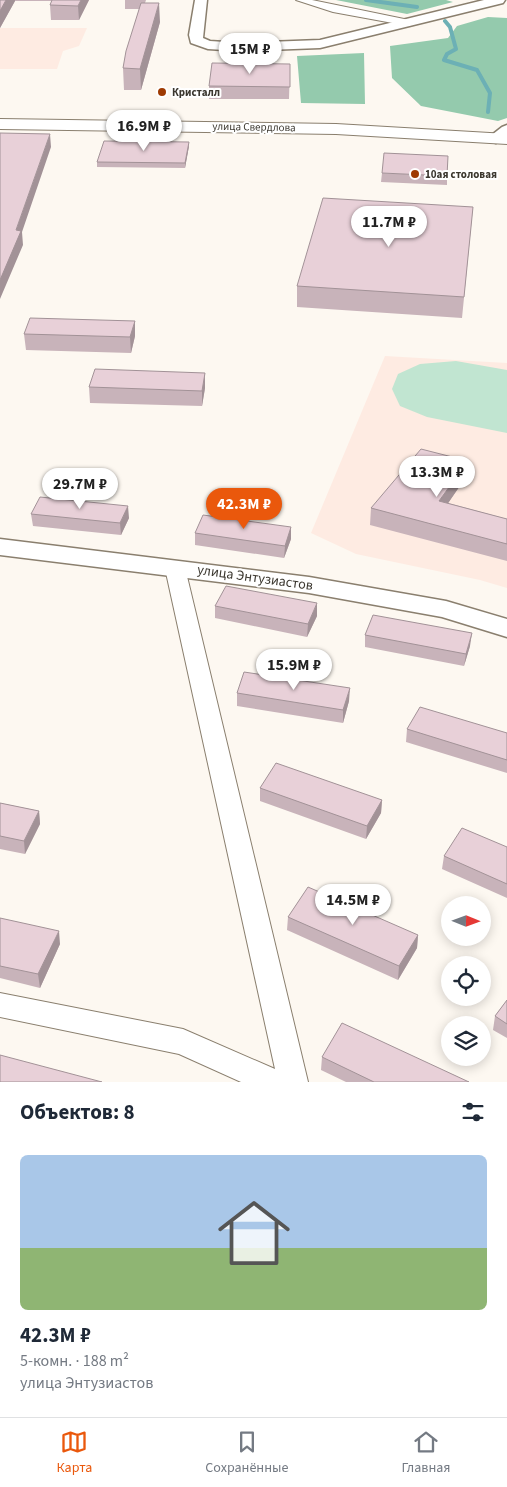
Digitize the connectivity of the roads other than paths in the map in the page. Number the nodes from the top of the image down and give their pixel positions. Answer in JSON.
{"nodes":[{"id":1,"x":201,"y":0,"type":"edge"},
{"id":2,"x":301,"y":0,"type":"edge"},
{"id":3,"x":496,"y":1,"type":"edge"},
{"id":4,"x":507,"y":8,"type":"edge"},
{"id":5,"x":409,"y":23,"type":"junction"},
{"id":6,"x":0,"y":124,"type":"edge"},
{"id":7,"x":504,"y":136,"type":"edge"},
{"id":8,"x":0,"y":547,"type":"edge"},
{"id":9,"x":175,"y":568,"type":"junction"},
{"id":10,"x":507,"y":628,"type":"edge"},
{"id":11,"x":0,"y":1005,"type":"edge"},
{"id":12,"x":273,"y":1082,"type":"edge"},
{"id":13,"x":293,"y":1082,"type":"edge"}],
"edges":[{"from":1,"to":5,"type":"street"},
{"from":2,"to":5,"type":"street"},
{"from":3,"to":4,"type":"street"},
{"from":3,"to":5,"type":"street"},
{"from":6,"to":7,"type":"main road","name":"улица Свердлова"},
{"from":8,"to":9,"type":"street","name":"улица Энтузиастов"},
{"from":9,"to":10,"type":"street","name":"улица Энтузиастов"},
{"from":9,"to":13,"type":"street"},
{"from":11,"to":12,"type":"street"}]}
